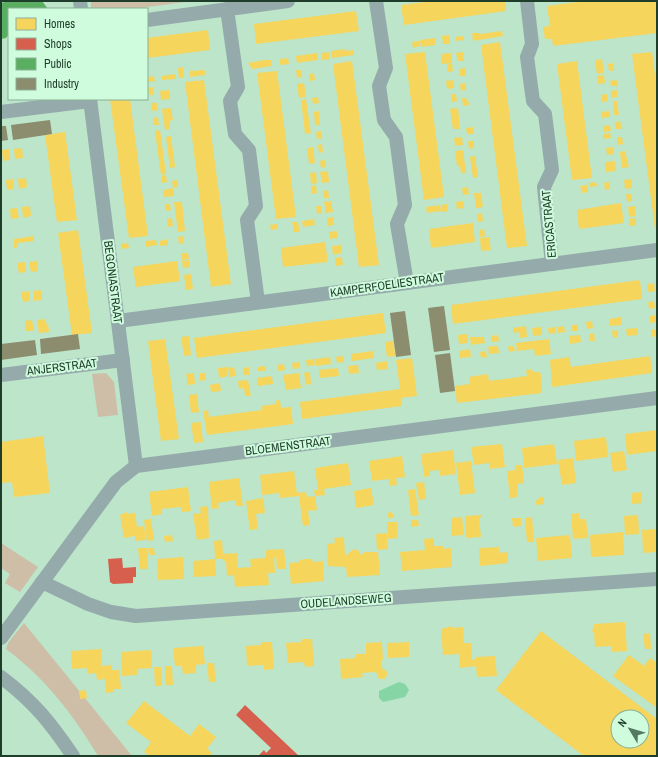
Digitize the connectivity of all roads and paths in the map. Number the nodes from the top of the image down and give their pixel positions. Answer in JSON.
{"nodes":[{"id":1,"x":288,"y":1,"type":"edge"},
{"id":2,"x":376,"y":1,"type":"edge"},
{"id":3,"x":527,"y":1,"type":"edge"},
{"id":4,"x":227,"y":9,"type":"junction"},
{"id":5,"x":148,"y":20,"type":"edge"},
{"id":6,"x":90,"y":100,"type":"edge"},
{"id":7,"x":1,"y":112,"type":"edge"},
{"id":8,"x":657,"y":250,"type":"edge"},
{"id":9,"x":552,"y":264,"type":"junction"},
{"id":10,"x":407,"y":283,"type":"junction"},
{"id":11,"x":258,"y":302,"type":"junction"},
{"id":12,"x":118,"y":321,"type":"junction"},
{"id":13,"x":123,"y":360,"type":"junction"},
{"id":14,"x":1,"y":375,"type":"edge"},
{"id":15,"x":657,"y":398,"type":"edge"},
{"id":16,"x":136,"y":466,"type":"junction"},
{"id":17,"x":657,"y":579,"type":"edge"},
{"id":18,"x":42,"y":582,"type":"junction"},
{"id":19,"x":1,"y":638,"type":"edge"},
{"id":20,"x":1,"y":677,"type":"edge"},
{"id":21,"x":73,"y":756,"type":"edge"}],
"edges":[{"from":1,"to":4,"type":"street"},
{"from":2,"to":10,"type":"street"},
{"from":3,"to":9,"type":"street","name":"ERICASTRAAT"},
{"from":4,"to":5,"type":"street"},
{"from":4,"to":11,"type":"street"},
{"from":6,"to":7,"type":"street"},
{"from":6,"to":12,"type":"street","name":"BEGONIASTRAAT"},
{"from":8,"to":9,"type":"street","name":"KAMPERFOELIESTRAAT"},
{"from":9,"to":10,"type":"street","name":"KAMPERFOELIESTRAAT"},
{"from":10,"to":11,"type":"street","name":"KAMPERFOELIESTRAAT"},
{"from":11,"to":12,"type":"street","name":"KAMPERFOELIESTRAAT"},
{"from":12,"to":13,"type":"street","name":"BEGONIASTRAAT"},
{"from":13,"to":14,"type":"street","name":"ANJERSTRAAT"},
{"from":13,"to":16,"type":"street","name":"BEGONIASTRAAT"},
{"from":15,"to":16,"type":"street","name":"BLOEMENSTRAAT"},
{"from":16,"to":18,"type":"street"},
{"from":17,"to":18,"type":"street","name":"OUDELANDSEWEG"},
{"from":18,"to":19,"type":"street"},
{"from":20,"to":21,"type":"street"}]}
